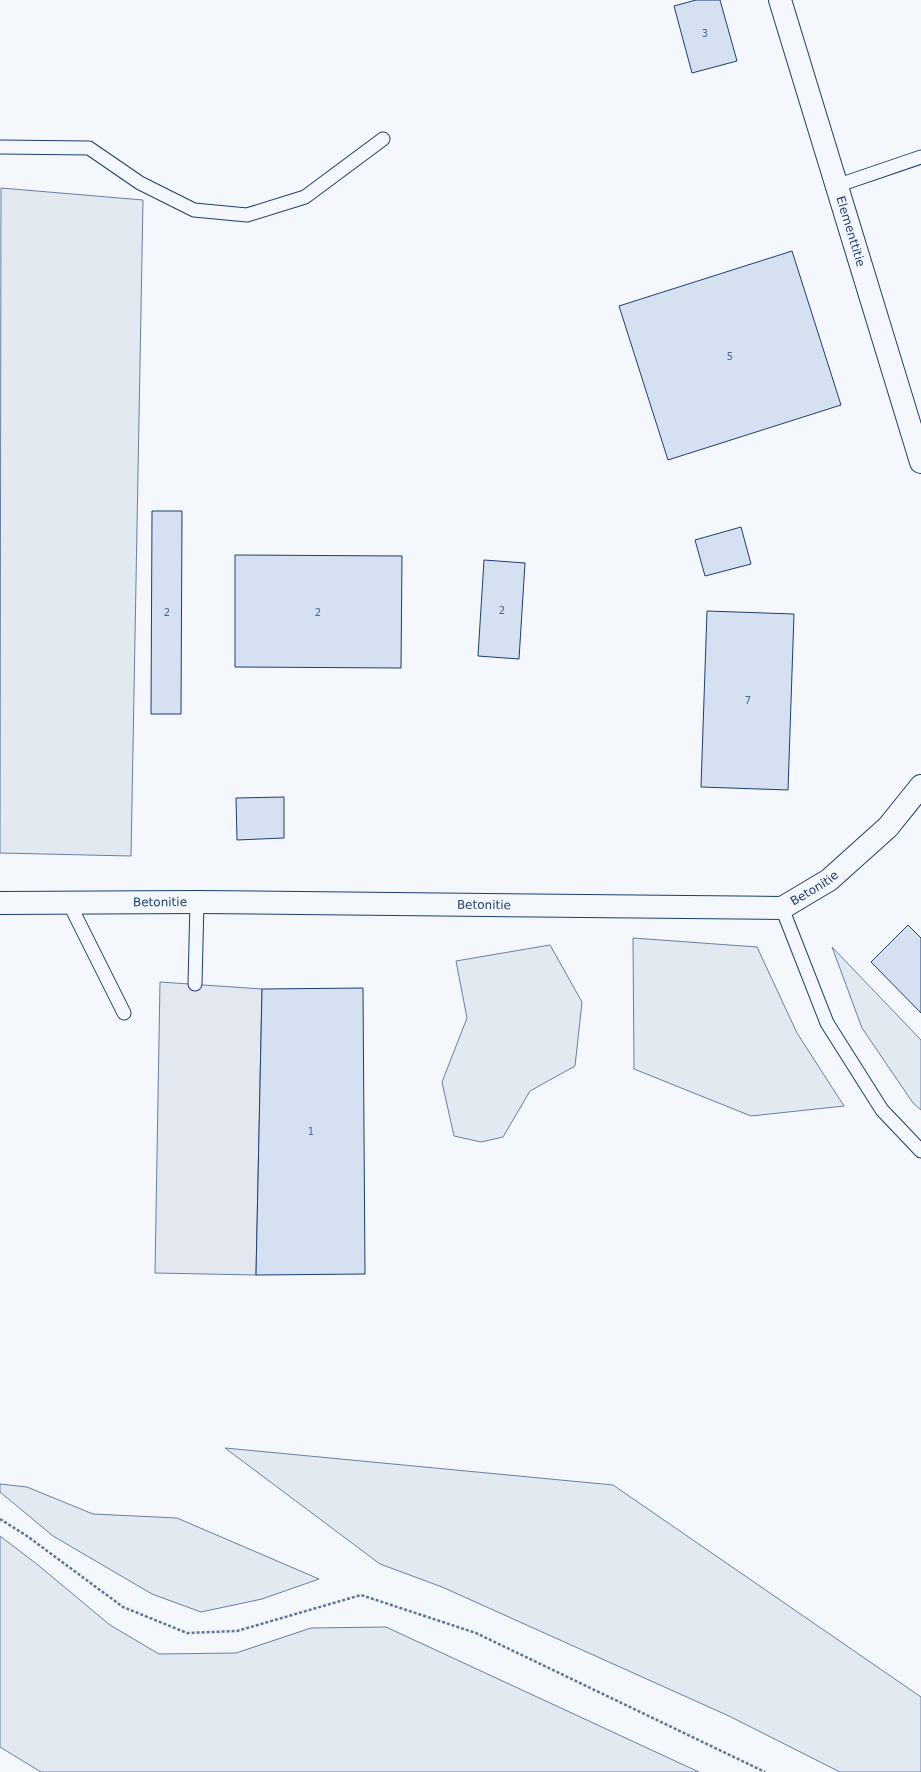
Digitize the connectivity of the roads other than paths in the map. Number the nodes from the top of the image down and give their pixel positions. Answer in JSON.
{"nodes":[{"id":1,"x":780,"y":0,"type":"edge"},
{"id":2,"x":383,"y":139,"type":"dead end"},
{"id":3,"x":0,"y":147,"type":"edge"},
{"id":4,"x":921,"y":157,"type":"edge"},
{"id":5,"x":836,"y":186,"type":"junction"},
{"id":6,"x":921,"y":462,"type":"edge"},
{"id":7,"x":921,"y":786,"type":"edge"},
{"id":8,"x":197,"y":902,"type":"junction"},
{"id":9,"x":0,"y":903,"type":"edge"},
{"id":10,"x":69,"y":903,"type":"junction"},
{"id":11,"x":782,"y":908,"type":"junction"},
{"id":12,"x":195,"y":984,"type":"dead end"},
{"id":13,"x":124,"y":1013,"type":"dead end"},
{"id":14,"x":921,"y":1151,"type":"edge"}],
"edges":[{"from":1,"to":5,"type":"street","name":"Elementtitie"},
{"from":2,"to":3,"type":"lane"},
{"from":4,"to":5,"type":"lane"},
{"from":5,"to":6,"type":"street","name":"Elementtitie"},
{"from":7,"to":11,"type":"street","name":"Betonitie"},
{"from":8,"to":10,"type":"street","name":"Betonitie"},
{"from":8,"to":11,"type":"street","name":"Betonitie"},
{"from":8,"to":12,"type":"lane"},
{"from":9,"to":10,"type":"street","name":"Betonitie"},
{"from":10,"to":13,"type":"lane"},
{"from":11,"to":14,"type":"lane"}]}
